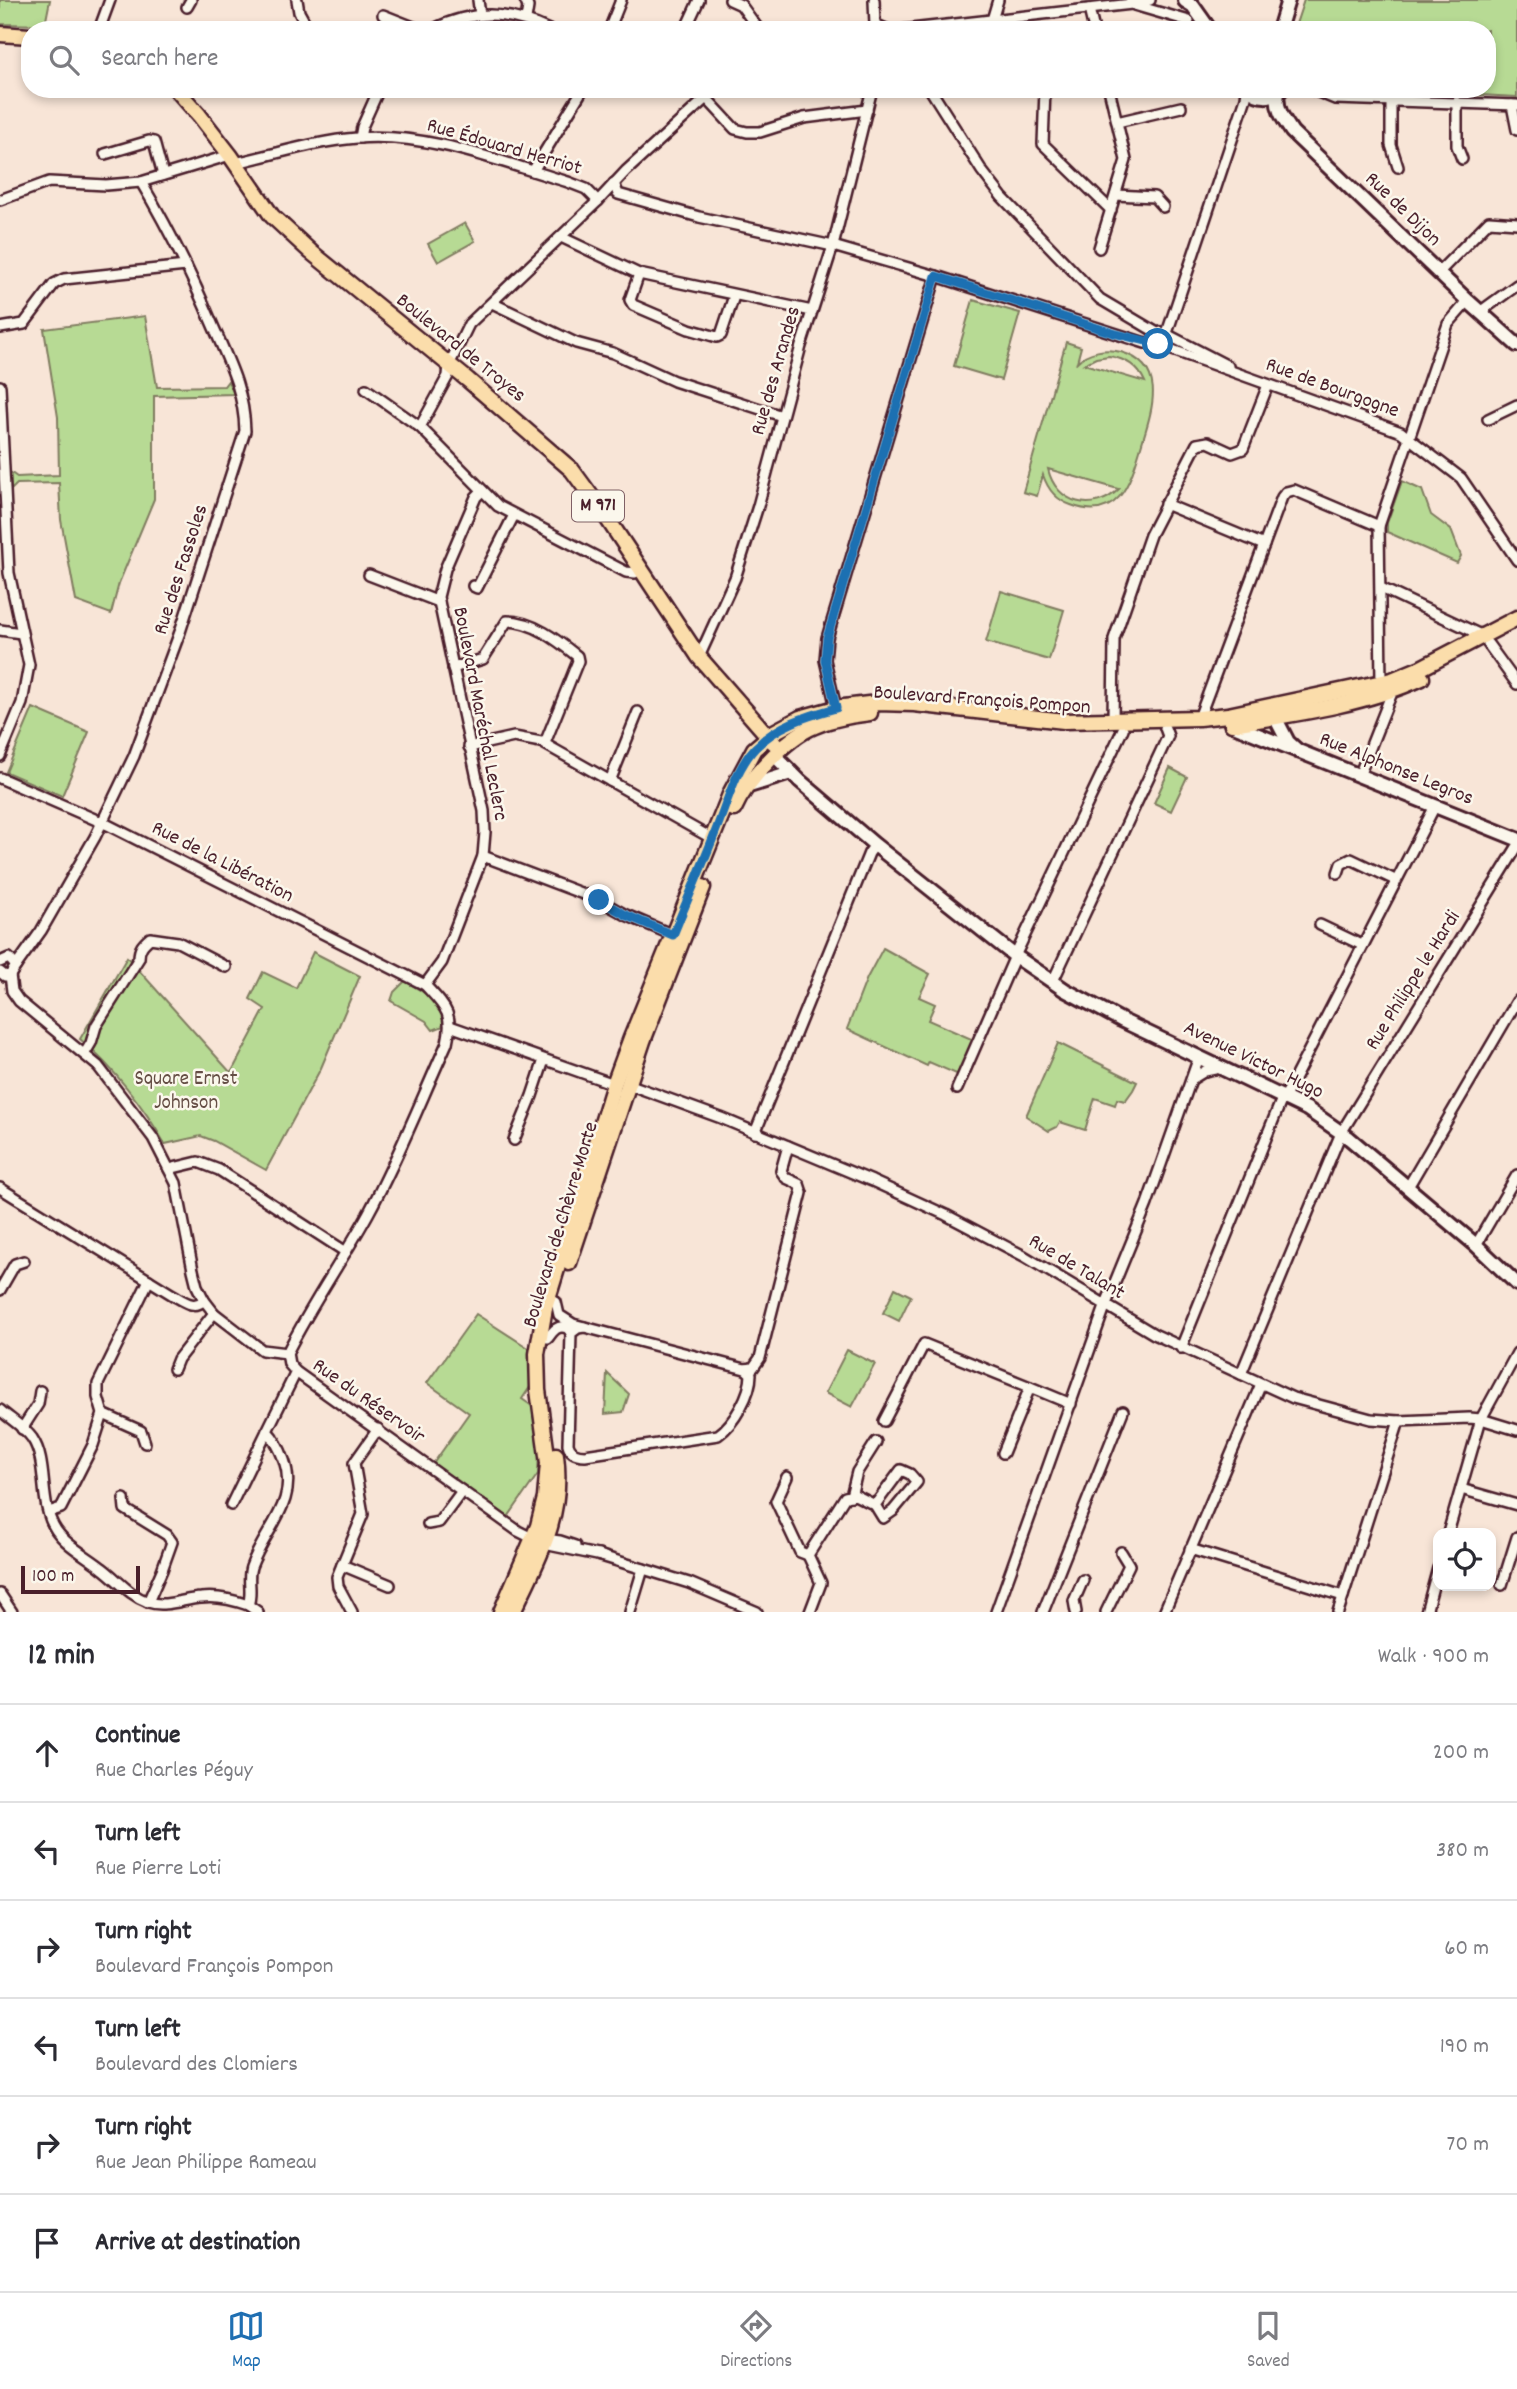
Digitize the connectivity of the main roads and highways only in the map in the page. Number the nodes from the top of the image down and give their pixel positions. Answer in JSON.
{"nodes":[{"id":1,"x":1185,"y":0,"type":"edge"},
{"id":2,"x":1288,"y":0,"type":"edge"},
{"id":3,"x":1198,"y":21,"type":"edge"},
{"id":4,"x":1204,"y":21,"type":"edge"},
{"id":5,"x":1282,"y":21,"type":"edge"},
{"id":6,"x":0,"y":34,"type":"edge"},
{"id":7,"x":21,"y":35,"type":"edge"},
{"id":8,"x":184,"y":98,"type":"edge"},
{"id":9,"x":1277,"y":98,"type":"edge"},
{"id":10,"x":1517,"y":345,"type":"edge"},
{"id":11,"x":1517,"y":618,"type":"edge"},
{"id":12,"x":1517,"y":629,"type":"edge"},
{"id":13,"x":1485,"y":640,"type":"junction"},
{"id":14,"x":1387,"y":686,"type":"junction"},
{"id":15,"x":1349,"y":690,"type":"junction"},
{"id":16,"x":727,"y":691,"type":"joint"},
{"id":17,"x":1253,"y":711,"type":"junction"},
{"id":18,"x":1301,"y":712,"type":"junction"},
{"id":19,"x":1275,"y":717,"type":"junction"},
{"id":20,"x":1231,"y":724,"type":"junction"},
{"id":21,"x":1118,"y":725,"type":"junction"},
{"id":22,"x":1282,"y":741,"type":"junction"},
{"id":23,"x":771,"y":746,"type":"junction"},
{"id":24,"x":791,"y":773,"type":"junction"},
{"id":25,"x":742,"y":792,"type":"junction"},
{"id":26,"x":820,"y":797,"type":"junction"},
{"id":27,"x":1516,"y":838,"type":"edge"},
{"id":28,"x":621,"y":1084,"type":"junction"},
{"id":29,"x":1517,"y":1284,"type":"edge"},
{"id":30,"x":542,"y":1540,"type":"junction"},
{"id":31,"x":500,"y":1612,"type":"edge"},
{"id":32,"x":513,"y":1612,"type":"edge"}],
"edges":[{"from":1,"to":3,"type":"main road"},
{"from":1,"to":4,"type":"main road"},
{"from":2,"to":5,"type":"main road"},
{"from":6,"to":7,"type":"main road"},
{"from":8,"to":16,"type":"main road","name":"Boulevard de Troyes","number":"M 971"},
{"from":9,"to":10,"type":"main road","name":"Rue de Dijon"},
{"from":11,"to":13,"type":"main road","name":"Boulevard François Pompon"},
{"from":12,"to":13,"type":"main road","name":"Boulevard François Pompon"},
{"from":13,"to":14,"type":"main road","name":"Boulevard François Pompon"},
{"from":14,"to":15,"type":"main road","name":"Boulevard François Pompon"},
{"from":14,"to":18,"type":"main road","name":"Boulevard François Pompon"},
{"from":15,"to":17,"type":"main road","name":"Boulevard François Pompon"},
{"from":15,"to":19,"type":"main road"},
{"from":16,"to":23,"type":"main road","name":"Avenue Victor Hugo","number":"M 971"},
{"from":17,"to":19,"type":"main road"},
{"from":17,"to":21,"type":"main road","name":"Boulevard François Pompon"},
{"from":18,"to":19,"type":"main road","name":"Boulevard François Pompon"},
{"from":18,"to":22,"type":"main road","name":"Rue Alphonse Legros"},
{"from":19,"to":20,"type":"main road","name":"Boulevard François Pompon"},
{"from":19,"to":22,"type":"main road","name":"Rue Alphonse Legros"},
{"from":20,"to":21,"type":"main road","name":"Boulevard François Pompon"},
{"from":20,"to":22,"type":"main road","name":"Rue Alphonse Legros"},
{"from":21,"to":23,"type":"main road","name":"Boulevard François Pompon"},
{"from":21,"to":23,"type":"main road","name":"Boulevard François Pompon"},
{"from":22,"to":27,"type":"main road","name":"Rue Alphonse Legros"},
{"from":23,"to":24,"type":"main road","name":"Avenue Victor Hugo","number":"M 971"},
{"from":23,"to":25,"type":"main road"},
{"from":23,"to":26,"type":"main road","name":"Avenue Victor Hugo","number":"M 971"},
{"from":23,"to":28,"type":"main road"},
{"from":24,"to":25,"type":"main road"},
{"from":24,"to":26,"type":"main road","name":"Avenue Victor Hugo","number":"M 971"},
{"from":25,"to":28,"type":"main road"},
{"from":26,"to":29,"type":"main road","name":"Avenue Victor Hugo","number":"M 971"},
{"from":28,"to":30,"type":"main road","name":"Boulevard de Chèvre Morte"},
{"from":28,"to":30,"type":"main road","name":"Boulevard de Chèvre Morte"},
{"from":30,"to":31,"type":"main road","name":"Boulevard de Chèvre Morte"},
{"from":30,"to":32,"type":"main road","name":"Boulevard de Chèvre Morte"}]}
